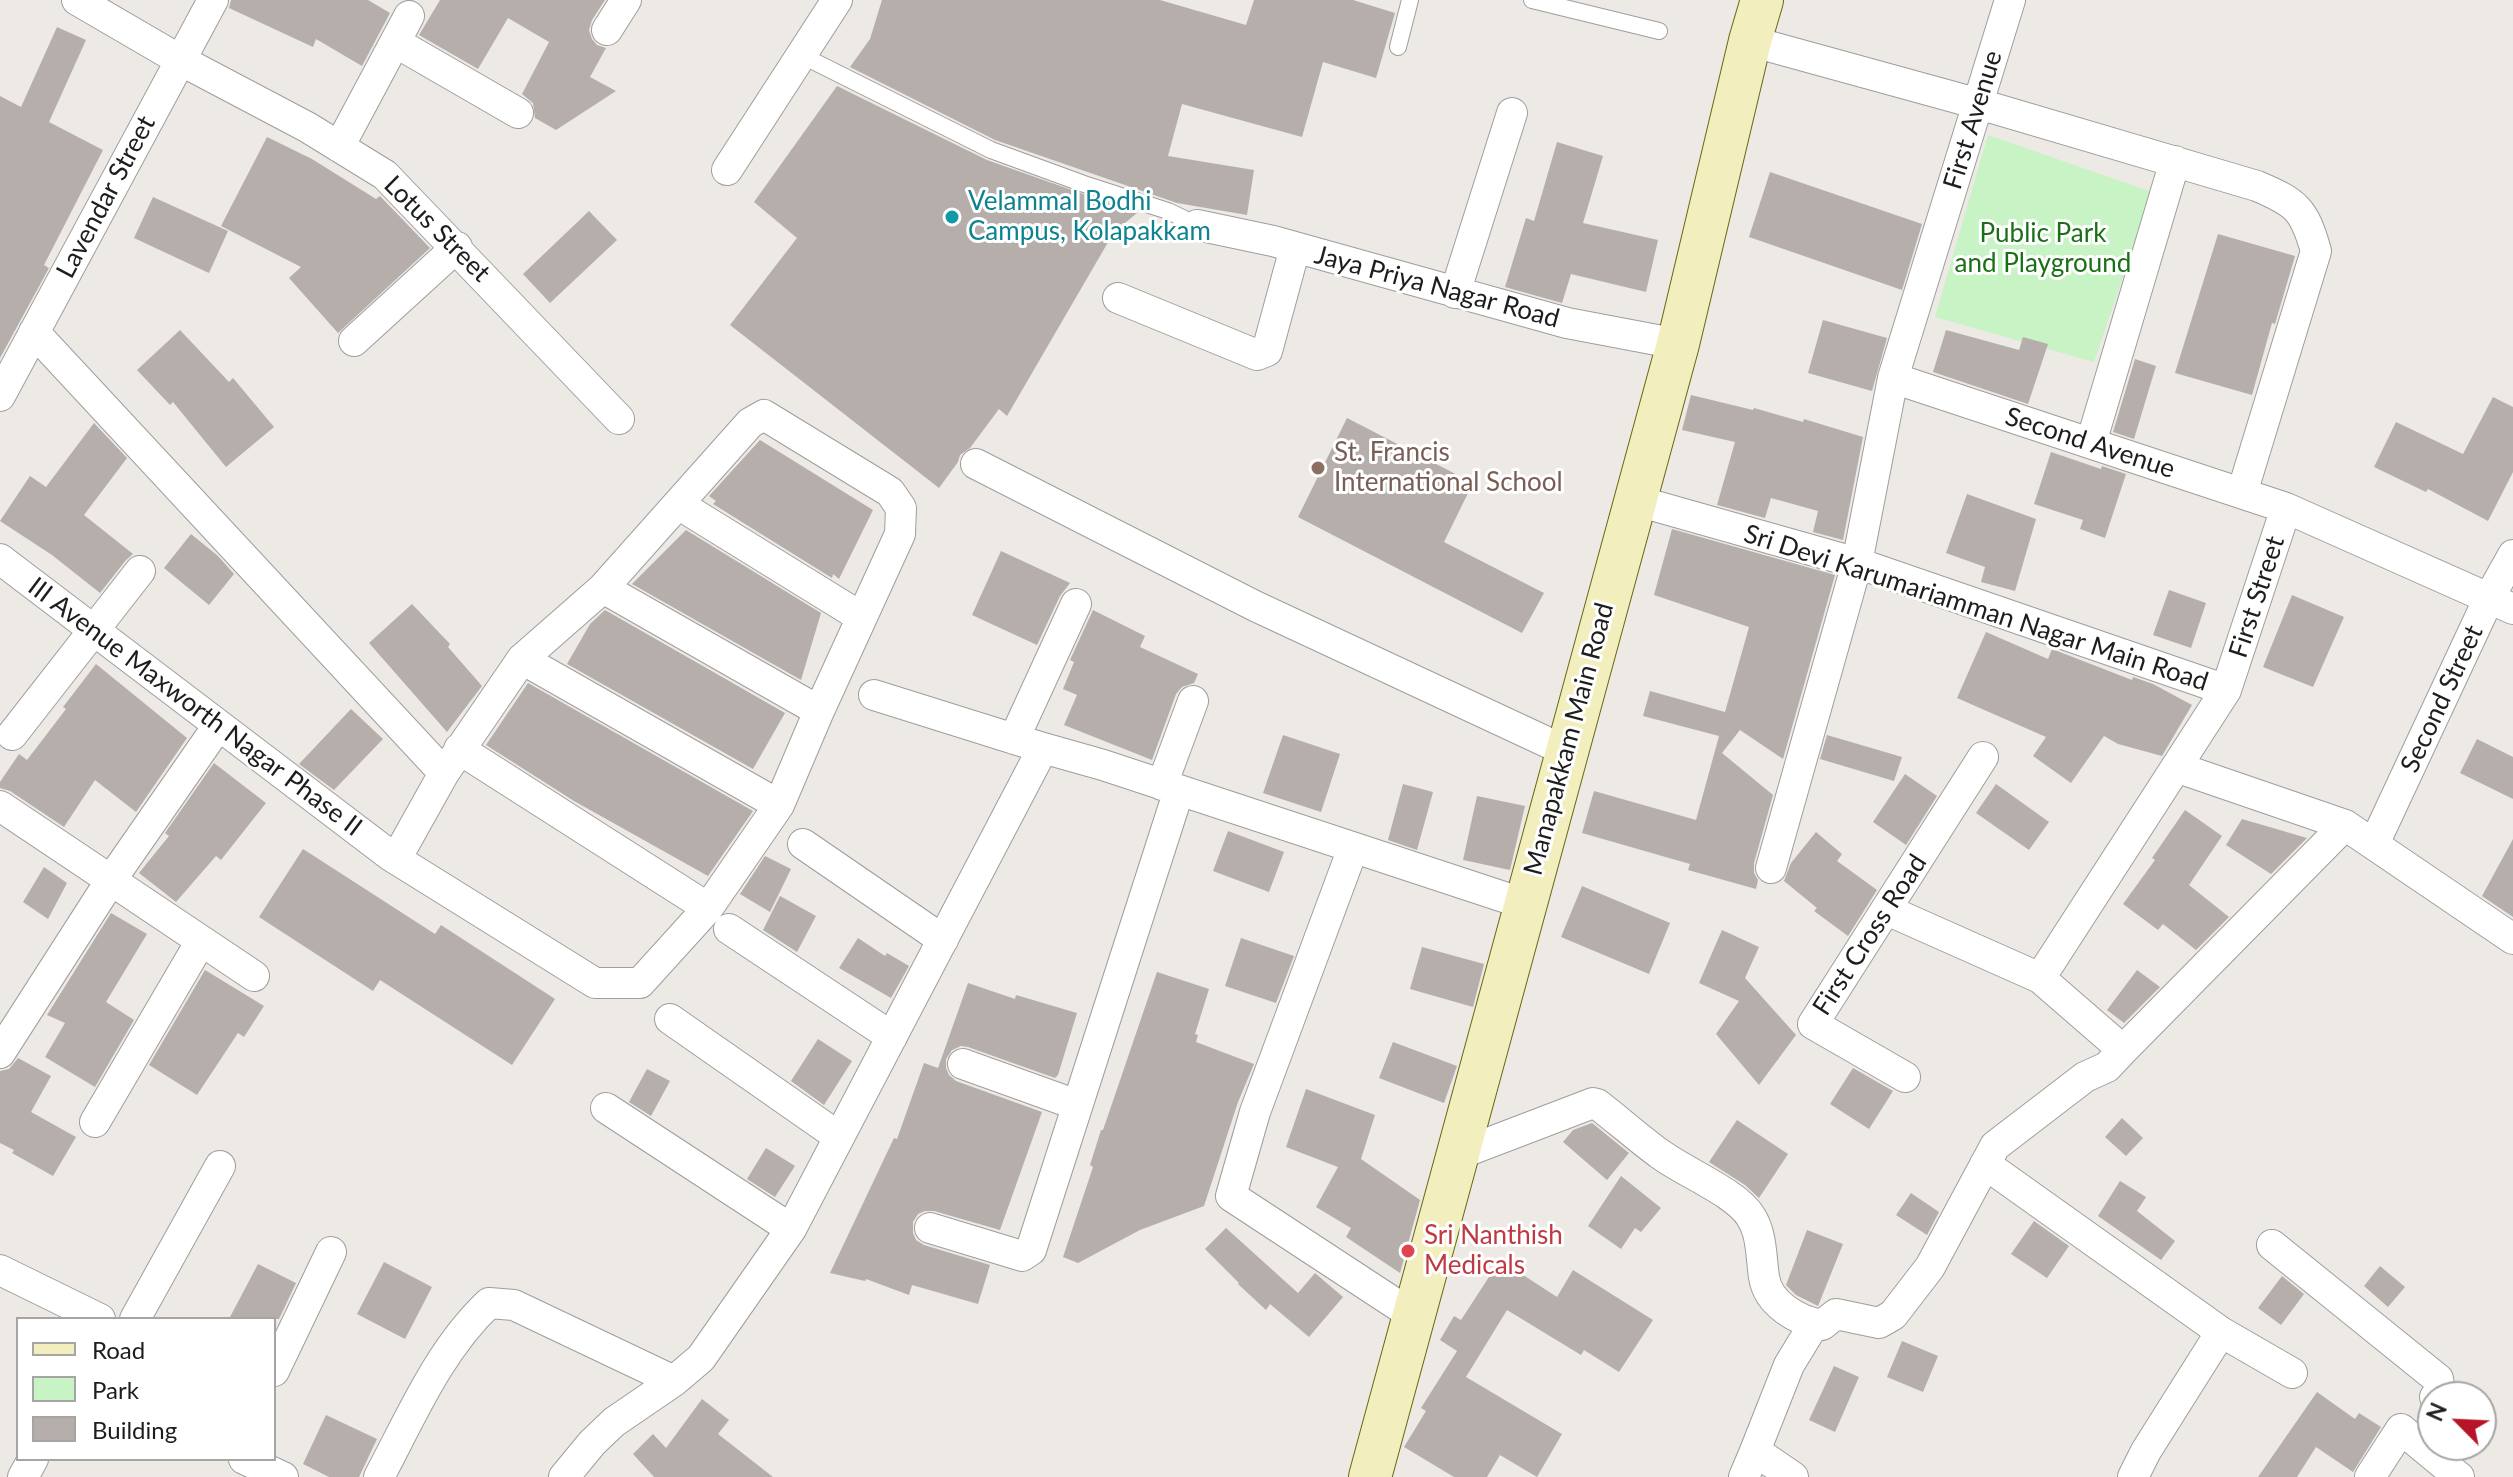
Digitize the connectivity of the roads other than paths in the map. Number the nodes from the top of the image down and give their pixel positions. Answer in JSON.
{"nodes":[{"id":1,"x":77,"y":0,"type":"edge"},
{"id":2,"x":213,"y":0,"type":"edge"},
{"id":3,"x":626,"y":0,"type":"edge"},
{"id":4,"x":837,"y":0,"type":"edge"},
{"id":5,"x":1410,"y":0,"type":"edge"},
{"id":6,"x":1532,"y":0,"type":"edge"},
{"id":7,"x":1762,"y":0,"type":"edge"},
{"id":8,"x":2010,"y":0,"type":"edge"},
{"id":9,"x":607,"y":30,"type":"dead end"},
{"id":10,"x":1659,"y":31,"type":"dead end"},
{"id":11,"x":1750,"y":41,"type":"junction"},
{"id":12,"x":1398,"y":47,"type":"dead end"},
{"id":13,"x":803,"y":56,"type":"junction"},
{"id":14,"x":180,"y":60,"type":"junction"},
{"id":15,"x":1979,"y":104,"type":"junction"},
{"id":16,"x":518,"y":113,"type":"dead end"},
{"id":17,"x":1512,"y":113,"type":"dead end"},
{"id":18,"x":339,"y":147,"type":"junction"},
{"id":19,"x":2175,"y":161,"type":"junction"},
{"id":20,"x":727,"y":170,"type":"dead end"},
{"id":21,"x":1197,"y":225,"type":"joint"},
{"id":22,"x":457,"y":247,"type":"junction"},
{"id":23,"x":1295,"y":248,"type":"junction"},
{"id":24,"x":1455,"y":293,"type":"junction"},
{"id":25,"x":1118,"y":298,"type":"dead end"},
{"id":26,"x":34,"y":332,"type":"junction"},
{"id":27,"x":354,"y":341,"type":"dead end"},
{"id":28,"x":1678,"y":344,"type":"junction"},
{"id":29,"x":1893,"y":378,"type":"junction"},
{"id":30,"x":0,"y":396,"type":"edge"},
{"id":31,"x":619,"y":419,"type":"dead end"},
{"id":32,"x":2091,"y":443,"type":"junction"},
{"id":33,"x":976,"y":464,"type":"dead end"},
{"id":34,"x":2242,"y":493,"type":"junction"},
{"id":35,"x":1634,"y":500,"type":"junction"},
{"id":36,"x":678,"y":504,"type":"junction"},
{"id":37,"x":2286,"y":508,"type":"junction"},
{"id":38,"x":2513,"y":555,"type":"edge"},
{"id":39,"x":0,"y":559,"type":"edge"},
{"id":40,"x":1857,"y":563,"type":"junction"},
{"id":41,"x":140,"y":571,"type":"dead end"},
{"id":42,"x":603,"y":588,"type":"junction"},
{"id":43,"x":1076,"y":604,"type":"dead end"},
{"id":44,"x":2501,"y":604,"type":"edge"},
{"id":45,"x":861,"y":617,"type":"junction"},
{"id":46,"x":94,"y":630,"type":"junction"},
{"id":47,"x":522,"y":659,"type":"junction"},
{"id":48,"x":2226,"y":690,"type":"junction"},
{"id":49,"x":874,"y":695,"type":"dead end"},
{"id":50,"x":1193,"y":701,"type":"dead end"},
{"id":51,"x":819,"y":711,"type":"junction"},
{"id":52,"x":218,"y":726,"type":"junction"},
{"id":53,"x":12,"y":735,"type":"dead end"},
{"id":54,"x":1014,"y":739,"type":"junction"},
{"id":55,"x":1043,"y":748,"type":"junction"},
{"id":56,"x":1566,"y":751,"type":"junction"},
{"id":57,"x":1983,"y":757,"type":"dead end"},
{"id":58,"x":451,"y":761,"type":"junction"},
{"id":59,"x":2176,"y":767,"type":"junction"},
{"id":60,"x":1170,"y":788,"type":"junction"},
{"id":61,"x":779,"y":805,"type":"junction"},
{"id":62,"x":4,"y":816,"type":"edge"},
{"id":63,"x":2345,"y":825,"type":"junction"},
{"id":64,"x":803,"y":844,"type":"dead end"},
{"id":65,"x":2374,"y":844,"type":"junction"},
{"id":66,"x":1353,"y":848,"type":"junction"},
{"id":67,"x":393,"y":858,"type":"junction"},
{"id":68,"x":1771,"y":868,"type":"dead end"},
{"id":69,"x":111,"y":880,"type":"junction"},
{"id":70,"x":1525,"y":904,"type":"junction"},
{"id":71,"x":1887,"y":910,"type":"junction"},
{"id":72,"x":719,"y":919,"type":"junction"},
{"id":73,"x":2513,"y":939,"type":"edge"},
{"id":74,"x":943,"y":940,"type":"junction"},
{"id":75,"x":201,"y":941,"type":"junction"},
{"id":76,"x":254,"y":976,"type":"dead end"},
{"id":77,"x":2040,"y":978,"type":"junction"},
{"id":78,"x":670,"y":1019,"type":"dead end"},
{"id":79,"x":892,"y":1037,"type":"junction"},
{"id":80,"x":2123,"y":1050,"type":"junction"},
{"id":81,"x":0,"y":1053,"type":"edge"},
{"id":82,"x":963,"y":1064,"type":"dead end"},
{"id":83,"x":1905,"y":1077,"type":"dead end"},
{"id":84,"x":1077,"y":1105,"type":"junction"},
{"id":85,"x":606,"y":1108,"type":"dead end"},
{"id":86,"x":95,"y":1122,"type":"dead end"},
{"id":87,"x":839,"y":1137,"type":"junction"},
{"id":88,"x":1457,"y":1155,"type":"junction"},
{"id":89,"x":1985,"y":1164,"type":"junction"},
{"id":90,"x":220,"y":1166,"type":"dead end"},
{"id":91,"x":930,"y":1228,"type":"dead end"},
{"id":92,"x":791,"y":1229,"type":"junction"},
{"id":93,"x":2272,"y":1245,"type":"dead end"},
{"id":94,"x":331,"y":1252,"type":"dead end"},
{"id":95,"x":0,"y":1270,"type":"edge"},
{"id":96,"x":1414,"y":1316,"type":"junction"},
{"id":97,"x":96,"y":1317,"type":"edge"},
{"id":98,"x":136,"y":1317,"type":"edge"},
{"id":99,"x":1814,"y":1324,"type":"junction"},
{"id":100,"x":2221,"y":1332,"type":"junction"},
{"id":101,"x":276,"y":1367,"type":"edge"},
{"id":102,"x":2292,"y":1373,"type":"dead end"},
{"id":103,"x":674,"y":1381,"type":"junction"},
{"id":104,"x":2438,"y":1381,"type":"edge"},
{"id":105,"x":2417,"y":1414,"type":"edge"},
{"id":106,"x":2401,"y":1429,"type":"junction"},
{"id":107,"x":248,"y":1461,"type":"edge"},
{"id":108,"x":1749,"y":1464,"type":"edge"},
{"id":109,"x":283,"y":1477,"type":"edge"},
{"id":110,"x":379,"y":1477,"type":"edge"},
{"id":111,"x":564,"y":1477,"type":"edge"},
{"id":112,"x":1370,"y":1477,"type":"edge"},
{"id":113,"x":1793,"y":1477,"type":"edge"},
{"id":114,"x":2133,"y":1477,"type":"edge"},
{"id":115,"x":2370,"y":1477,"type":"edge"},
{"id":116,"x":2459,"y":1477,"type":"edge"}],
"edges":[{"from":1,"to":14,"type":"street","name":"Lotus Street"},
{"from":2,"to":14,"type":"street","name":"Lavendar Street"},
{"from":3,"to":9,"type":"street"},
{"from":4,"to":13,"type":"street"},
{"from":5,"to":12,"type":"lane"},
{"from":6,"to":10,"type":"lane"},
{"from":7,"to":11,"type":"main road","name":"Manapakkam Main Road"},
{"from":8,"to":15,"type":"street","name":"First Avenue"},
{"from":11,"to":15,"type":"street"},
{"from":11,"to":28,"type":"main road","name":"Manapakkam Main Road"},
{"from":13,"to":20,"type":"street"},
{"from":13,"to":21,"type":"lane"},
{"from":14,"to":18,"type":"street","name":"Lotus Street"},
{"from":14,"to":26,"type":"street","name":"Lavendar Street"},
{"from":15,"to":19,"type":"street"},
{"from":15,"to":29,"type":"street","name":"First Avenue"},
{"from":16,"to":18,"type":"street"},
{"from":17,"to":24,"type":"street"},
{"from":18,"to":22,"type":"street","name":"Lotus Street"},
{"from":19,"to":32,"type":"street"},
{"from":19,"to":34,"type":"street"},
{"from":21,"to":23,"type":"street","name":"Jaya Priya Nagar Road"},
{"from":22,"to":27,"type":"street"},
{"from":22,"to":31,"type":"street","name":"Lotus Street"},
{"from":23,"to":24,"type":"street","name":"Jaya Priya Nagar Road"},
{"from":23,"to":25,"type":"street"},
{"from":24,"to":28,"type":"street","name":"Jaya Priya Nagar Road"},
{"from":26,"to":30,"type":"street","name":"Lavendar Street"},
{"from":26,"to":58,"type":"street"},
{"from":28,"to":35,"type":"main road","name":"Manapakkam Main Road"},
{"from":29,"to":32,"type":"street","name":"Second Avenue"},
{"from":29,"to":40,"type":"street","name":"First Avenue"},
{"from":32,"to":34,"type":"street","name":"Second Avenue"},
{"from":33,"to":56,"type":"street"},
{"from":34,"to":37,"type":"street","name":"Second Avenue"},
{"from":35,"to":40,"type":"street","name":"Sri Devi Karumariamman Nagar Main Road"},
{"from":35,"to":56,"type":"main road","name":"Manapakkam Main Road"},
{"from":36,"to":42,"type":"street"},
{"from":36,"to":45,"type":"street"},
{"from":36,"to":45,"type":"street","name":"III Avenue Maxworth Nagar Phase II"},
{"from":37,"to":44,"type":"street","name":"Second Avenue"},
{"from":37,"to":48,"type":"street","name":"First Street"},
{"from":38,"to":44,"type":"street","name":"Second Street"},
{"from":39,"to":46,"type":"street","name":"III Avenue Maxworth Nagar Phase II"},
{"from":40,"to":48,"type":"street","name":"Sri Devi Karumariamman Nagar Main Road"},
{"from":40,"to":68,"type":"street","name":"First Avenue"},
{"from":41,"to":46,"type":"street"},
{"from":42,"to":47,"type":"street"},
{"from":42,"to":51,"type":"street"},
{"from":43,"to":54,"type":"street"},
{"from":44,"to":65,"type":"street","name":"Second Street"},
{"from":45,"to":51,"type":"street","name":"III Avenue Maxworth Nagar Phase II"},
{"from":46,"to":52,"type":"street","name":"III Avenue Maxworth Nagar Phase II"},
{"from":46,"to":53,"type":"street"},
{"from":47,"to":58,"type":"street"},
{"from":47,"to":61,"type":"street"},
{"from":48,"to":59,"type":"street","name":"First Street"},
{"from":49,"to":54,"type":"street"},
{"from":50,"to":60,"type":"street"},
{"from":51,"to":61,"type":"street","name":"III Avenue Maxworth Nagar Phase II"},
{"from":52,"to":67,"type":"street","name":"III Avenue Maxworth Nagar Phase II"},
{"from":52,"to":69,"type":"street"},
{"from":54,"to":55,"type":"street"},
{"from":55,"to":60,"type":"street"},
{"from":55,"to":74,"type":"street"},
{"from":56,"to":70,"type":"main road","name":"Manapakkam Main Road"},
{"from":57,"to":71,"type":"street","name":"First Cross Road"},
{"from":58,"to":67,"type":"street"},
{"from":58,"to":72,"type":"street"},
{"from":59,"to":63,"type":"street"},
{"from":59,"to":77,"type":"street","name":"First Street"},
{"from":60,"to":66,"type":"street"},
{"from":60,"to":84,"type":"street"},
{"from":61,"to":72,"type":"street","name":"III Avenue Maxworth Nagar Phase II"},
{"from":62,"to":69,"type":"street"},
{"from":63,"to":65,"type":"street"},
{"from":63,"to":80,"type":"street"},
{"from":64,"to":74,"type":"street"},
{"from":65,"to":73,"type":"street"},
{"from":66,"to":70,"type":"street"},
{"from":66,"to":96,"type":"street"},
{"from":67,"to":72,"type":"street","name":"III Avenue Maxworth Nagar Phase II"},
{"from":69,"to":75,"type":"street"},
{"from":69,"to":81,"type":"street"},
{"from":70,"to":88,"type":"main road","name":"Manapakkam Main Road"},
{"from":71,"to":77,"type":"street"},
{"from":71,"to":83,"type":"street","name":"First Cross Road"},
{"from":72,"to":79,"type":"street"},
{"from":74,"to":79,"type":"street"},
{"from":75,"to":76,"type":"street"},
{"from":75,"to":86,"type":"street"},
{"from":77,"to":80,"type":"street"},
{"from":78,"to":87,"type":"street"},
{"from":79,"to":87,"type":"street"},
{"from":80,"to":89,"type":"street"},
{"from":82,"to":84,"type":"street"},
{"from":84,"to":91,"type":"street"},
{"from":85,"to":92,"type":"street"},
{"from":87,"to":92,"type":"street"},
{"from":88,"to":96,"type":"main road","name":"Manapakkam Main Road"},
{"from":88,"to":99,"type":"street"},
{"from":89,"to":99,"type":"street"},
{"from":89,"to":100,"type":"street"},
{"from":90,"to":98,"type":"street"},
{"from":92,"to":103,"type":"street"},
{"from":93,"to":104,"type":"street"},
{"from":94,"to":101,"type":"street"},
{"from":95,"to":97,"type":"street"},
{"from":96,"to":112,"type":"main road","name":"Manapakkam Main Road"},
{"from":99,"to":108,"type":"street"},
{"from":100,"to":102,"type":"street"},
{"from":100,"to":114,"type":"street"},
{"from":103,"to":110,"type":"street"},
{"from":103,"to":111,"type":"street"},
{"from":105,"to":106,"type":"street"},
{"from":106,"to":115,"type":"street"},
{"from":106,"to":116,"type":"street"},
{"from":107,"to":109,"type":"street"},
{"from":108,"to":113,"type":"street"}]}
